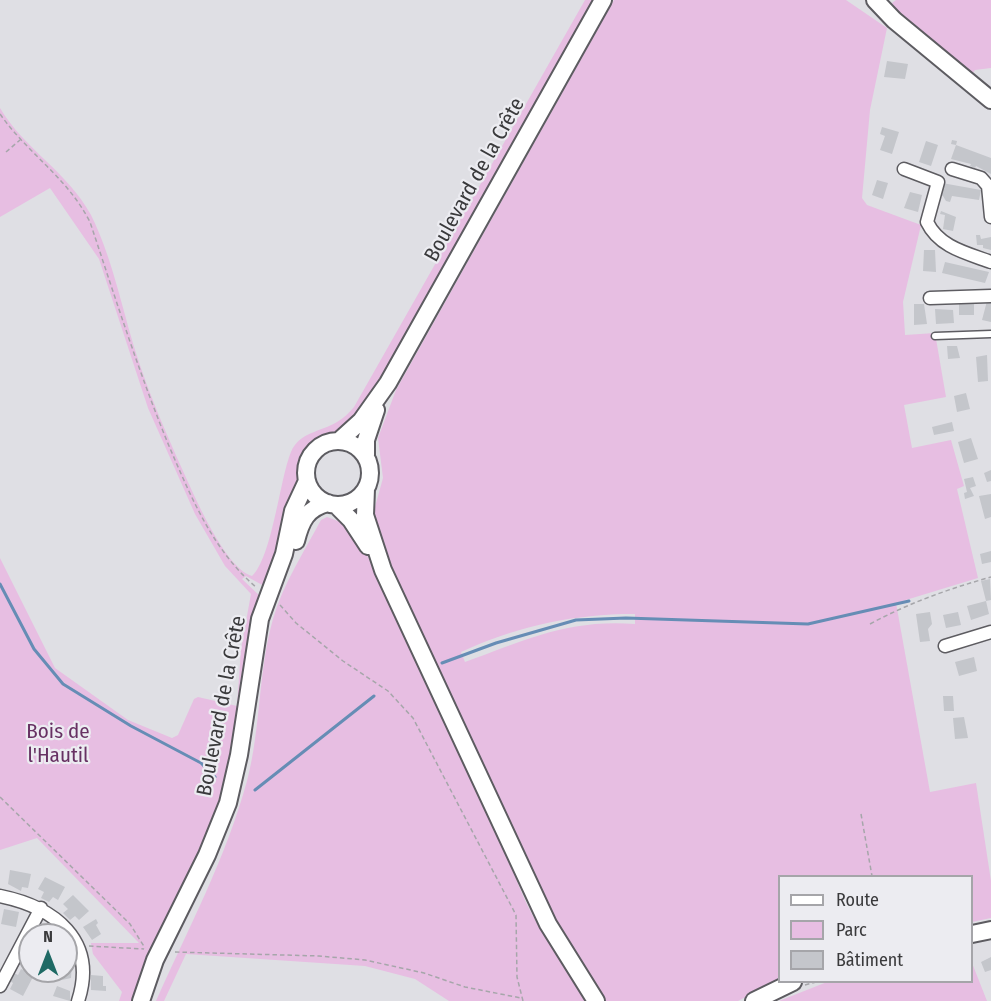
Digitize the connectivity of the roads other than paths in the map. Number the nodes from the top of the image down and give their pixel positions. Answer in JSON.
{"nodes":[{"id":1,"x":603,"y":0,"type":"edge"},
{"id":2,"x":864,"y":0,"type":"edge"},
{"id":3,"x":875,"y":0,"type":"edge"},
{"id":4,"x":894,"y":20,"type":"junction"},
{"id":5,"x":991,"y":100,"type":"edge"},
{"id":6,"x":952,"y":169,"type":"dead end"},
{"id":7,"x":904,"y":170,"type":"dead end"},
{"id":8,"x":991,"y":217,"type":"edge"},
{"id":9,"x":991,"y":262,"type":"edge"},
{"id":10,"x":991,"y":296,"type":"edge"},
{"id":11,"x":930,"y":298,"type":"dead end"},
{"id":12,"x":991,"y":334,"type":"edge"},
{"id":13,"x":935,"y":336,"type":"dead end"},
{"id":14,"x":388,"y":383,"type":"junction"},
{"id":15,"x":340,"y":440,"type":"junction"},
{"id":16,"x":366,"y":455,"type":"junction"},
{"id":17,"x":307,"y":481,"type":"junction"},
{"id":18,"x":366,"y":489,"type":"junction"},
{"id":19,"x":332,"y":504,"type":"junction"},
{"id":20,"x":383,"y":570,"type":"junction"},
{"id":21,"x":270,"y":597,"type":"junction"},
{"id":22,"x":991,"y":633,"type":"edge"},
{"id":23,"x":945,"y":646,"type":"dead end"},
{"id":24,"x":0,"y":896,"type":"edge"},
{"id":25,"x":41,"y":908,"type":"junction"},
{"id":26,"x":991,"y":930,"type":"edge"},
{"id":27,"x":973,"y":934,"type":"edge"},
{"id":28,"x":789,"y":983,"type":"edge"},
{"id":29,"x":0,"y":986,"type":"edge"},
{"id":30,"x":595,"y":999,"type":"edge"},
{"id":31,"x":78,"y":1001,"type":"edge"},
{"id":32,"x":141,"y":1001,"type":"edge"},
{"id":33,"x":148,"y":1001,"type":"edge"},
{"id":34,"x":754,"y":1001,"type":"edge"}],
"edges":[{"from":1,"to":14,"type":"main road","name":"Boulevard de la Crête"},
{"from":2,"to":4,"type":"main road"},
{"from":3,"to":4,"type":"main road"},
{"from":4,"to":5,"type":"main road"},
{"from":6,"to":8,"type":"street"},
{"from":7,"to":9,"type":"street"},
{"from":10,"to":11,"type":"street"},
{"from":12,"to":13,"type":"lane"},
{"from":14,"to":15,"type":"main road","name":"Boulevard de la Crête"},
{"from":14,"to":16,"type":"main road","name":"Boulevard de la Crête"},
{"from":15,"to":16,"type":"main road"},
{"from":15,"to":17,"type":"main road"},
{"from":16,"to":18,"type":"main road"},
{"from":17,"to":19,"type":"main road"},
{"from":17,"to":21,"type":"main road","name":"Boulevard de la Crête"},
{"from":18,"to":19,"type":"main road"},
{"from":18,"to":20,"type":"main road"},
{"from":19,"to":20,"type":"main road"},
{"from":19,"to":21,"type":"main road","name":"Boulevard de la Crête"},
{"from":20,"to":30,"type":"main road"},
{"from":21,"to":32,"type":"main road","name":"Boulevard de la Crête"},
{"from":21,"to":33,"type":"main road","name":"Boulevard de la Crête"},
{"from":22,"to":23,"type":"street"},
{"from":24,"to":25,"type":"street"},
{"from":25,"to":29,"type":"street"},
{"from":25,"to":31,"type":"street"},
{"from":26,"to":27,"type":"main road"},
{"from":28,"to":34,"type":"main road"}]}
